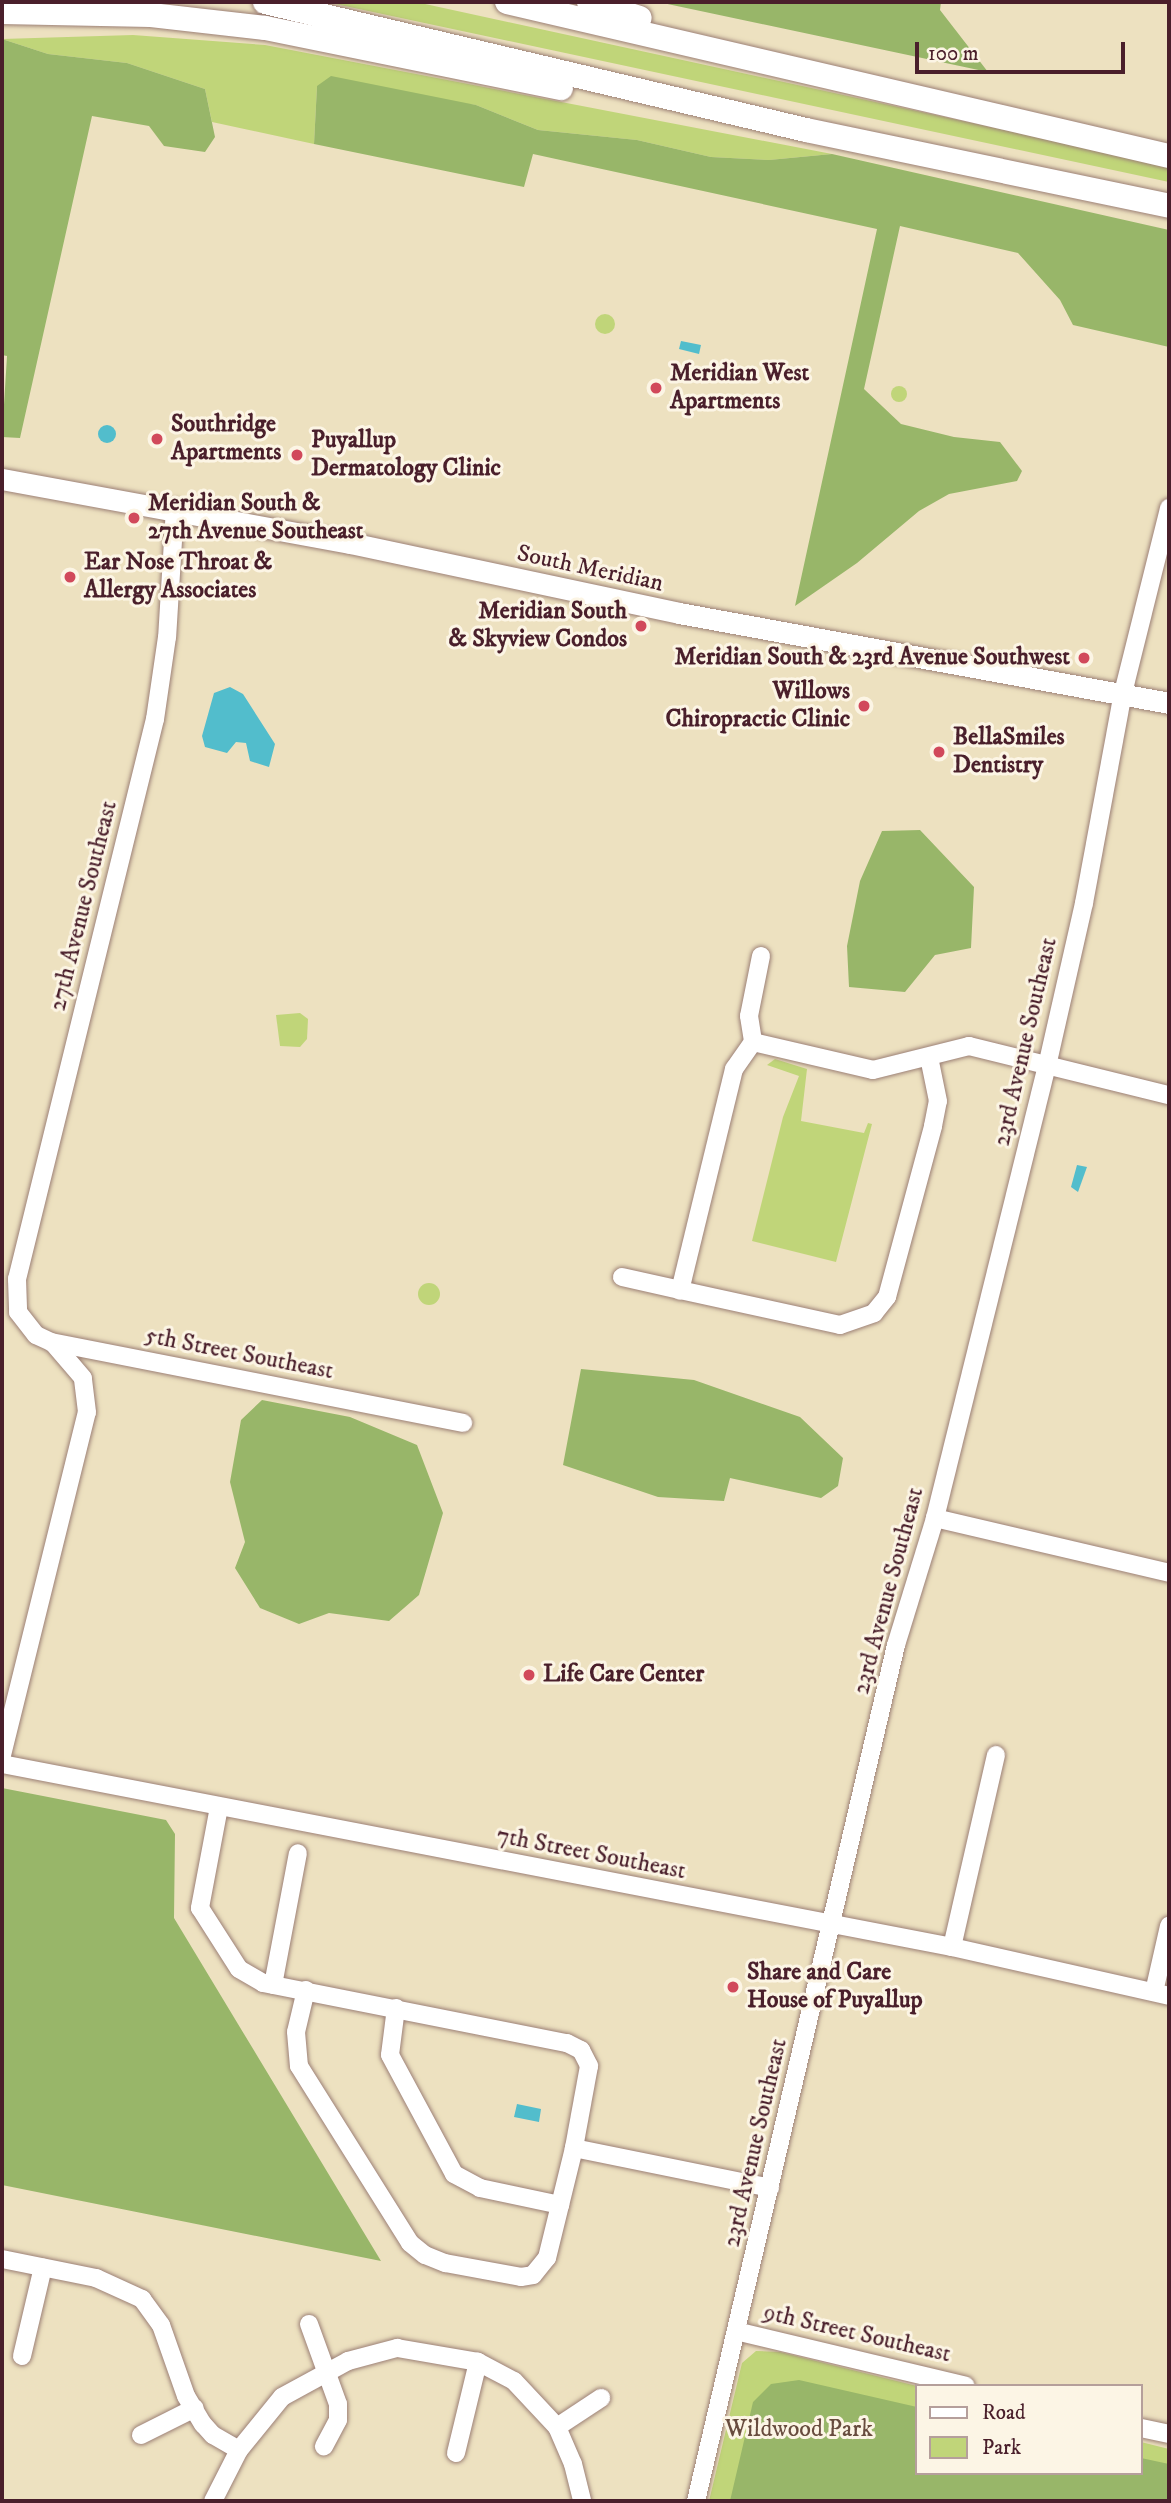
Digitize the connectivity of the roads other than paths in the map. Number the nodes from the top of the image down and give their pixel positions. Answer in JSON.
{"nodes":[{"id":1,"x":265,"y":2,"type":"edge"},
{"id":2,"x":507,"y":2,"type":"edge"},
{"id":3,"x":589,"y":2,"type":"edge"},
{"id":4,"x":2,"y":12,"type":"edge"},
{"id":5,"x":817,"y":75,"type":"junction"},
{"id":6,"x":806,"y":130,"type":"junction"},
{"id":7,"x":1169,"y":156,"type":"edge"},
{"id":8,"x":1169,"y":206,"type":"edge"},
{"id":9,"x":2,"y":479,"type":"edge"},
{"id":10,"x":175,"y":508,"type":"junction"},
{"id":11,"x":1169,"y":508,"type":"edge"},
{"id":12,"x":1123,"y":693,"type":"junction"},
{"id":13,"x":1169,"y":703,"type":"edge"},
{"id":14,"x":761,"y":956,"type":"dead end"},
{"id":15,"x":753,"y":1042,"type":"junction"},
{"id":16,"x":929,"y":1057,"type":"junction"},
{"id":17,"x":1046,"y":1066,"type":"junction"},
{"id":18,"x":1169,"y":1095,"type":"edge"},
{"id":19,"x":622,"y":1277,"type":"dead end"},
{"id":20,"x":680,"y":1290,"type":"junction"},
{"id":21,"x":18,"y":1312,"type":"joint"},
{"id":22,"x":51,"y":1342,"type":"junction"},
{"id":23,"x":463,"y":1423,"type":"dead end"},
{"id":24,"x":935,"y":1518,"type":"junction"},
{"id":25,"x":1169,"y":1573,"type":"edge"},
{"id":26,"x":2,"y":1755,"type":"edge"},
{"id":27,"x":996,"y":1755,"type":"dead end"},
{"id":28,"x":2,"y":1764,"type":"edge"},
{"id":29,"x":219,"y":1807,"type":"junction"},
{"id":30,"x":298,"y":1853,"type":"dead end"},
{"id":31,"x":831,"y":1924,"type":"junction"},
{"id":32,"x":1169,"y":1926,"type":"edge"},
{"id":33,"x":952,"y":1947,"type":"junction"},
{"id":34,"x":273,"y":1985,"type":"junction"},
{"id":35,"x":306,"y":1990,"type":"junction"},
{"id":36,"x":1161,"y":1994,"type":"edge"},
{"id":37,"x":396,"y":2008,"type":"junction"},
{"id":38,"x":574,"y":2147,"type":"junction"},
{"id":39,"x":770,"y":2188,"type":"junction"},
{"id":40,"x":560,"y":2205,"type":"junction"},
{"id":41,"x":2,"y":2259,"type":"edge"},
{"id":42,"x":43,"y":2267,"type":"junction"},
{"id":43,"x":309,"y":2324,"type":"dead end"},
{"id":44,"x":736,"y":2331,"type":"junction"},
{"id":45,"x":22,"y":2356,"type":"dead end"},
{"id":46,"x":478,"y":2362,"type":"junction"},
{"id":47,"x":326,"y":2370,"type":"junction"},
{"id":48,"x":958,"y":2384,"type":"edge"},
{"id":49,"x":601,"y":2398,"type":"dead end"},
{"id":50,"x":195,"y":2408,"type":"junction"},
{"id":51,"x":557,"y":2427,"type":"junction"},
{"id":52,"x":1143,"y":2428,"type":"edge"},
{"id":53,"x":1169,"y":2434,"type":"edge"},
{"id":54,"x":141,"y":2435,"type":"dead end"},
{"id":55,"x":324,"y":2446,"type":"dead end"},
{"id":56,"x":239,"y":2450,"type":"junction"},
{"id":57,"x":456,"y":2453,"type":"dead end"},
{"id":58,"x":213,"y":2501,"type":"edge"},
{"id":59,"x":582,"y":2501,"type":"edge"},
{"id":60,"x":696,"y":2501,"type":"edge"}],
"edges":[{"from":1,"to":6,"type":"highway"},
{"from":2,"to":5,"type":"highway"},
{"from":3,"to":5,"type":"highway"},
{"from":4,"to":6,"type":"highway"},
{"from":5,"to":7,"type":"highway"},
{"from":6,"to":8,"type":"highway"},
{"from":9,"to":10,"type":"main road","name":"South Meridian"},
{"from":10,"to":12,"type":"main road","name":"South Meridian"},
{"from":10,"to":21,"type":"street","name":"27th Avenue Southeast"},
{"from":11,"to":12,"type":"street","name":"23rd Avenue Southeast"},
{"from":12,"to":13,"type":"main road","name":"South Meridian"},
{"from":12,"to":17,"type":"street","name":"23rd Avenue Southeast"},
{"from":14,"to":15,"type":"street"},
{"from":15,"to":16,"type":"street"},
{"from":15,"to":20,"type":"street"},
{"from":16,"to":17,"type":"street"},
{"from":16,"to":20,"type":"street"},
{"from":17,"to":18,"type":"street"},
{"from":17,"to":24,"type":"street","name":"23rd Avenue Southeast"},
{"from":19,"to":20,"type":"street"},
{"from":21,"to":22,"type":"street","name":"5th Street Southeast"},
{"from":22,"to":23,"type":"street","name":"5th Street Southeast"},
{"from":22,"to":26,"type":"street"},
{"from":24,"to":25,"type":"street"},
{"from":24,"to":31,"type":"street","name":"23rd Avenue Southeast"},
{"from":27,"to":33,"type":"street"},
{"from":28,"to":29,"type":"street","name":"7th Street Southeast"},
{"from":29,"to":31,"type":"street","name":"7th Street Southeast"},
{"from":29,"to":34,"type":"street"},
{"from":30,"to":34,"type":"street"},
{"from":31,"to":33,"type":"street","name":"7th Street Southeast"},
{"from":31,"to":39,"type":"street","name":"23rd Avenue Southeast"},
{"from":32,"to":36,"type":"street"},
{"from":33,"to":36,"type":"street","name":"7th Street Southeast"},
{"from":34,"to":35,"type":"street"},
{"from":35,"to":37,"type":"street"},
{"from":35,"to":40,"type":"street"},
{"from":37,"to":38,"type":"street"},
{"from":37,"to":40,"type":"street"},
{"from":38,"to":39,"type":"street"},
{"from":38,"to":40,"type":"street"},
{"from":39,"to":44,"type":"street","name":"23rd Avenue Southeast"},
{"from":41,"to":42,"type":"street"},
{"from":42,"to":45,"type":"street"},
{"from":42,"to":50,"type":"street"},
{"from":43,"to":47,"type":"street"},
{"from":44,"to":48,"type":"street","name":"9th Street Southeast"},
{"from":44,"to":60,"type":"street","name":"23rd Avenue Southeast"},
{"from":46,"to":47,"type":"street"},
{"from":46,"to":51,"type":"street"},
{"from":46,"to":57,"type":"street"},
{"from":47,"to":55,"type":"street"},
{"from":47,"to":56,"type":"street"},
{"from":49,"to":51,"type":"street"},
{"from":50,"to":54,"type":"street"},
{"from":50,"to":56,"type":"street"},
{"from":51,"to":59,"type":"street"},
{"from":52,"to":53,"type":"street"},
{"from":56,"to":58,"type":"street"}]}
